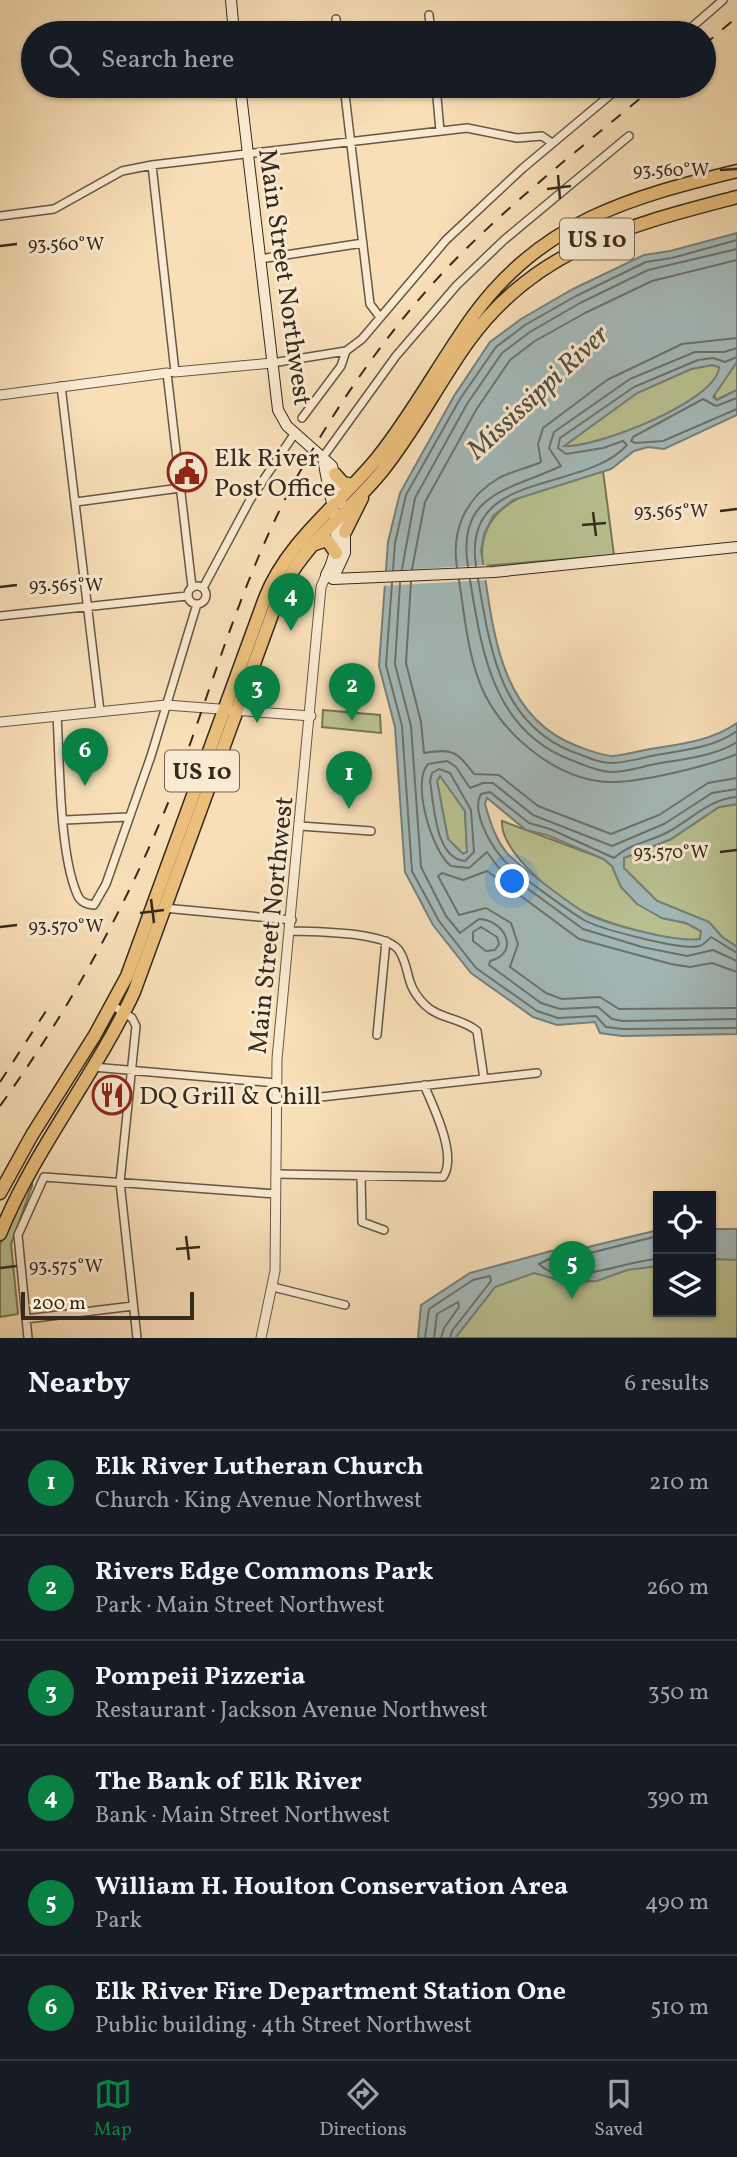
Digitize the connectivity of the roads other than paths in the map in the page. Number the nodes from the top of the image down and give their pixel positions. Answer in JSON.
{"nodes":[{"id":1,"x":231,"y":0,"type":"edge"},
{"id":2,"x":723,"y":0,"type":"edge"},
{"id":3,"x":429,"y":15,"type":"dead end"},
{"id":4,"x":233,"y":21,"type":"edge"},
{"id":5,"x":430,"y":21,"type":"edge"},
{"id":6,"x":699,"y":21,"type":"edge"},
{"id":7,"x":241,"y":98,"type":"edge"},
{"id":8,"x":346,"y":98,"type":"edge"},
{"id":9,"x":437,"y":98,"type":"edge"},
{"id":10,"x":606,"y":98,"type":"edge"},
{"id":11,"x":440,"y":131,"type":"junction"},
{"id":12,"x":629,"y":136,"type":"dead end"},
{"id":13,"x":352,"y":142,"type":"junction"},
{"id":14,"x":552,"y":143,"type":"junction"},
{"id":15,"x":248,"y":155,"type":"junction"},
{"id":16,"x":152,"y":165,"type":"junction"},
{"id":17,"x":737,"y":171,"type":"edge"},
{"id":18,"x":737,"y":197,"type":"edge"},
{"id":19,"x":0,"y":216,"type":"edge"},
{"id":20,"x":363,"y":243,"type":"junction"},
{"id":21,"x":260,"y":258,"type":"junction"},
{"id":22,"x":379,"y":316,"type":"junction"},
{"id":23,"x":346,"y":351,"type":"junction"},
{"id":24,"x":272,"y":363,"type":"junction"},
{"id":25,"x":171,"y":372,"type":"junction"},
{"id":26,"x":61,"y":386,"type":"junction"},
{"id":27,"x":0,"y":395,"type":"edge"},
{"id":28,"x":302,"y":418,"type":"dead end"},
{"id":29,"x":295,"y":433,"type":"junction"},
{"id":30,"x":323,"y":457,"type":"junction"},
{"id":31,"x":335,"y":474,"type":"junction"},
{"id":32,"x":180,"y":488,"type":"junction"},
{"id":33,"x":358,"y":489,"type":"junction"},
{"id":34,"x":76,"y":502,"type":"junction"},
{"id":35,"x":338,"y":509,"type":"junction"},
{"id":36,"x":345,"y":532,"type":"junction"},
{"id":37,"x":308,"y":547,"type":"junction"},
{"id":38,"x":737,"y":547,"type":"edge"},
{"id":39,"x":339,"y":558,"type":"junction"},
{"id":40,"x":330,"y":577,"type":"junction"},
{"id":41,"x":350,"y":578,"type":"junction"},
{"id":42,"x":192,"y":587,"type":"junction"},
{"id":43,"x":203,"y":588,"type":"junction"},
{"id":44,"x":187,"y":596,"type":"junction"},
{"id":45,"x":197,"y":604,"type":"junction"},
{"id":46,"x":87,"y":606,"type":"junction"},
{"id":47,"x":0,"y":616,"type":"edge"},
{"id":48,"x":166,"y":705,"type":"junction"},
{"id":49,"x":100,"y":711,"type":"junction"},
{"id":50,"x":230,"y":711,"type":"junction"},
{"id":51,"x":57,"y":716,"type":"junction"},
{"id":52,"x":311,"y":716,"type":"junction"},
{"id":53,"x":0,"y":722,"type":"edge"},
{"id":54,"x":128,"y":817,"type":"junction"},
{"id":55,"x":65,"y":820,"type":"junction"},
{"id":56,"x":300,"y":826,"type":"junction"},
{"id":57,"x":371,"y":831,"type":"dead end"},
{"id":58,"x":160,"y":906,"type":"junction"},
{"id":59,"x":292,"y":920,"type":"junction"},
{"id":60,"x":291,"y":931,"type":"junction"},
{"id":61,"x":386,"y":942,"type":"junction"},
{"id":62,"x":113,"y":1005,"type":"junction"},
{"id":63,"x":124,"y":1013,"type":"junction"},
{"id":64,"x":377,"y":1035,"type":"dead end"},
{"id":65,"x":93,"y":1067,"type":"junction"},
{"id":66,"x":133,"y":1071,"type":"junction"},
{"id":67,"x":537,"y":1073,"type":"dead end"},
{"id":68,"x":484,"y":1079,"type":"junction"},
{"id":69,"x":276,"y":1083,"type":"junction"},
{"id":70,"x":424,"y":1085,"type":"junction"},
{"id":71,"x":276,"y":1102,"type":"junction"},
{"id":72,"x":276,"y":1174,"type":"junction"},
{"id":73,"x":361,"y":1176,"type":"junction"},
{"id":74,"x":120,"y":1182,"type":"junction"},
{"id":75,"x":0,"y":1193,"type":"edge"},
{"id":76,"x":275,"y":1194,"type":"junction"},
{"id":77,"x":384,"y":1230,"type":"dead end"},
{"id":78,"x":0,"y":1234,"type":"edge"},
{"id":79,"x":273,"y":1287,"type":"junction"},
{"id":80,"x":345,"y":1305,"type":"dead end"},
{"id":81,"x":133,"y":1306,"type":"junction"},
{"id":82,"x":26,"y":1319,"type":"junction"},
{"id":83,"x":28,"y":1338,"type":"edge"},
{"id":84,"x":137,"y":1338,"type":"edge"},
{"id":85,"x":261,"y":1338,"type":"edge"}],
"edges":[{"from":1,"to":4,"type":"main road"},
{"from":2,"to":6,"type":"street"},
{"from":3,"to":5,"type":"street"},
{"from":7,"to":15,"type":"main road","name":"Main Street Northwest"},
{"from":8,"to":13,"type":"street"},
{"from":9,"to":11,"type":"street"},
{"from":10,"to":14,"type":"street"},
{"from":11,"to":13,"type":"street"},
{"from":11,"to":14,"type":"street"},
{"from":12,"to":30,"type":"street"},
{"from":13,"to":15,"type":"street"},
{"from":13,"to":20,"type":"street"},
{"from":14,"to":22,"type":"street"},
{"from":15,"to":16,"type":"street"},
{"from":15,"to":21,"type":"main road","name":"Main Street Northwest"},
{"from":16,"to":19,"type":"street"},
{"from":16,"to":25,"type":"street"},
{"from":17,"to":33,"type":"highway","number":"US 10"},
{"from":18,"to":33,"type":"highway","number":"US 10"},
{"from":20,"to":21,"type":"street"},
{"from":20,"to":22,"type":"street"},
{"from":21,"to":24,"type":"main road","name":"Main Street Northwest"},
{"from":22,"to":23,"type":"street"},
{"from":23,"to":24,"type":"street"},
{"from":23,"to":28,"type":"street"},
{"from":24,"to":25,"type":"street"},
{"from":24,"to":29,"type":"main road","name":"Main Street Northwest"},
{"from":25,"to":26,"type":"street"},
{"from":25,"to":32,"type":"street"},
{"from":26,"to":27,"type":"street"},
{"from":26,"to":34,"type":"street"},
{"from":29,"to":30,"type":"main road","name":"Main Street Northwest"},
{"from":29,"to":43,"type":"street"},
{"from":30,"to":31,"type":"main road","name":"Main Street Northwest"},
{"from":30,"to":35,"type":"main road","name":"Main Street Northwest"},
{"from":31,"to":33,"type":"highway"},
{"from":31,"to":35,"type":"main road","name":"Main Street Northwest"},
{"from":32,"to":34,"type":"street"},
{"from":32,"to":42,"type":"street"},
{"from":33,"to":35,"type":"highway","number":"US 10"},
{"from":33,"to":36,"type":"highway"},
{"from":34,"to":46,"type":"street"},
{"from":35,"to":36,"type":"main road","name":"Main Street Northwest"},
{"from":35,"to":37,"type":"highway","number":"US 10"},
{"from":35,"to":39,"type":"main road","name":"Main Street Northwest"},
{"from":35,"to":50,"type":"highway","number":"US 10"},
{"from":36,"to":39,"type":"main road","name":"Main Street Northwest"},
{"from":37,"to":39,"type":"highway"},
{"from":37,"to":50,"type":"highway","number":"US 10"},
{"from":38,"to":41,"type":"main road"},
{"from":39,"to":40,"type":"main road","name":"Main Street Northwest"},
{"from":39,"to":41,"type":"main road"},
{"from":40,"to":41,"type":"main road"},
{"from":40,"to":52,"type":"street","name":"Main Street Northwest"},
{"from":42,"to":43,"type":"street"},
{"from":42,"to":44,"type":"street"},
{"from":43,"to":45,"type":"street"},
{"from":44,"to":45,"type":"street"},
{"from":44,"to":46,"type":"street"},
{"from":45,"to":48,"type":"street"},
{"from":46,"to":47,"type":"street"},
{"from":46,"to":49,"type":"street"},
{"from":48,"to":49,"type":"street"},
{"from":48,"to":50,"type":"street"},
{"from":48,"to":54,"type":"street"},
{"from":49,"to":51,"type":"street"},
{"from":50,"to":52,"type":"street"},
{"from":50,"to":58,"type":"highway","number":"US 10"},
{"from":51,"to":53,"type":"street"},
{"from":51,"to":55,"type":"street"},
{"from":52,"to":56,"type":"street","name":"Main Street Northwest"},
{"from":54,"to":55,"type":"street"},
{"from":54,"to":55,"type":"street"},
{"from":56,"to":57,"type":"street"},
{"from":56,"to":59,"type":"street","name":"Main Street Northwest"},
{"from":58,"to":59,"type":"street"},
{"from":58,"to":62,"type":"highway","number":"US 10"},
{"from":58,"to":63,"type":"highway","number":"US 10"},
{"from":59,"to":60,"type":"street","name":"Main Street Northwest"},
{"from":60,"to":61,"type":"street"},
{"from":60,"to":69,"type":"street","name":"Main Street Northwest"},
{"from":61,"to":64,"type":"street"},
{"from":61,"to":68,"type":"street"},
{"from":62,"to":63,"type":"street"},
{"from":62,"to":75,"type":"highway","number":"US 10"},
{"from":63,"to":65,"type":"highway","number":"US 10"},
{"from":63,"to":66,"type":"street"},
{"from":65,"to":66,"type":"street"},
{"from":65,"to":78,"type":"highway","number":"US 10"},
{"from":66,"to":69,"type":"street"},
{"from":66,"to":74,"type":"street"},
{"from":67,"to":68,"type":"street"},
{"from":68,"to":70,"type":"street"},
{"from":69,"to":71,"type":"street","name":"Main Street Northwest"},
{"from":70,"to":71,"type":"street"},
{"from":70,"to":73,"type":"street"},
{"from":71,"to":72,"type":"street","name":"Main Street Northwest"},
{"from":72,"to":73,"type":"street"},
{"from":72,"to":76,"type":"street","name":"Main Street Northwest"},
{"from":73,"to":77,"type":"street"},
{"from":74,"to":76,"type":"street"},
{"from":74,"to":81,"type":"street"},
{"from":74,"to":82,"type":"street"},
{"from":76,"to":79,"type":"street","name":"Main Street Northwest"},
{"from":79,"to":80,"type":"street"},
{"from":79,"to":85,"type":"street","name":"Main Street Northwest"},
{"from":81,"to":82,"type":"street"},
{"from":81,"to":84,"type":"street"},
{"from":82,"to":83,"type":"street"}]}
